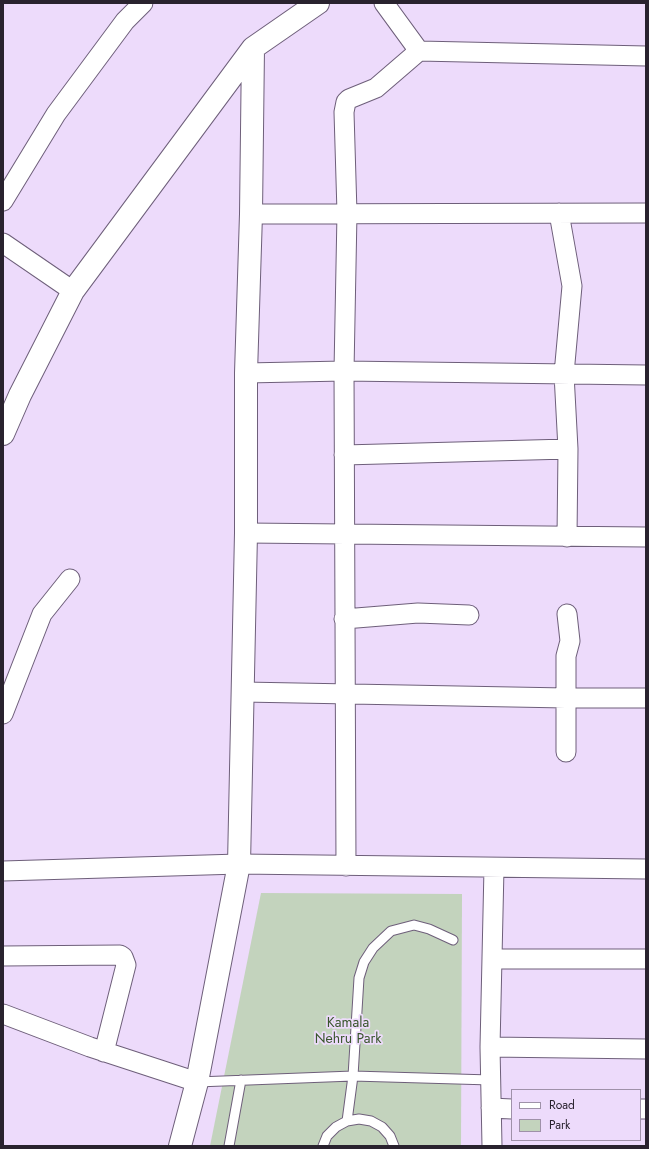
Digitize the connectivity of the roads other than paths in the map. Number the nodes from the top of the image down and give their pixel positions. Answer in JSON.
{"nodes":[{"id":1,"x":143,"y":3,"type":"edge"},
{"id":2,"x":318,"y":3,"type":"edge"},
{"id":3,"x":384,"y":3,"type":"edge"},
{"id":4,"x":253,"y":48,"type":"junction"},
{"id":5,"x":418,"y":51,"type":"junction"},
{"id":6,"x":646,"y":56,"type":"edge"},
{"id":7,"x":3,"y":200,"type":"edge"},
{"id":8,"x":646,"y":212,"type":"edge"},
{"id":9,"x":347,"y":213,"type":"junction"},
{"id":10,"x":559,"y":213,"type":"junction"},
{"id":11,"x":251,"y":214,"type":"junction"},
{"id":12,"x":3,"y":243,"type":"edge"},
{"id":13,"x":73,"y":291,"type":"junction"},
{"id":14,"x":344,"y":371,"type":"junction"},
{"id":15,"x":246,"y":373,"type":"junction"},
{"id":16,"x":564,"y":374,"type":"junction"},
{"id":17,"x":646,"y":374,"type":"edge"},
{"id":18,"x":3,"y":434,"type":"edge"},
{"id":19,"x":568,"y":448,"type":"junction"},
{"id":20,"x":344,"y":455,"type":"junction"},
{"id":21,"x":246,"y":533,"type":"junction"},
{"id":22,"x":344,"y":534,"type":"junction"},
{"id":23,"x":567,"y":537,"type":"junction"},
{"id":24,"x":646,"y":538,"type":"edge"},
{"id":25,"x":70,"y":579,"type":"dead end"},
{"id":26,"x":567,"y":614,"type":"dead end"},
{"id":27,"x":469,"y":615,"type":"dead end"},
{"id":28,"x":344,"y":619,"type":"junction"},
{"id":29,"x":242,"y":692,"type":"junction"},
{"id":30,"x":344,"y":693,"type":"junction"},
{"id":31,"x":566,"y":698,"type":"junction"},
{"id":32,"x":646,"y":698,"type":"edge"},
{"id":33,"x":3,"y":714,"type":"edge"},
{"id":34,"x":566,"y":752,"type":"dead end"},
{"id":35,"x":239,"y":864,"type":"junction"},
{"id":36,"x":346,"y":866,"type":"junction"},
{"id":37,"x":494,"y":868,"type":"junction"},
{"id":38,"x":646,"y":869,"type":"edge"},
{"id":39,"x":3,"y":871,"type":"edge"},
{"id":40,"x":453,"y":940,"type":"dead end"},
{"id":41,"x":3,"y":956,"type":"edge"},
{"id":42,"x":646,"y":959,"type":"edge"},
{"id":43,"x":492,"y":960,"type":"junction"},
{"id":44,"x":3,"y":1014,"type":"edge"},
{"id":45,"x":490,"y":1047,"type":"junction"},
{"id":46,"x":646,"y":1049,"type":"edge"},
{"id":47,"x":104,"y":1052,"type":"junction"},
{"id":48,"x":353,"y":1076,"type":"junction"},
{"id":49,"x":240,"y":1080,"type":"junction"},
{"id":50,"x":491,"y":1080,"type":"junction"},
{"id":51,"x":197,"y":1082,"type":"junction"},
{"id":52,"x":492,"y":1108,"type":"junction"},
{"id":53,"x":511,"y":1108,"type":"edge"},
{"id":54,"x":347,"y":1121,"type":"junction"},
{"id":55,"x":180,"y":1146,"type":"edge"},
{"id":56,"x":230,"y":1146,"type":"edge"},
{"id":57,"x":323,"y":1146,"type":"edge"},
{"id":58,"x":394,"y":1146,"type":"edge"},
{"id":59,"x":492,"y":1146,"type":"edge"}],
"edges":[{"from":1,"to":7,"type":"street"},
{"from":2,"to":4,"type":"street"},
{"from":3,"to":5,"type":"street"},
{"from":4,"to":11,"type":"street"},
{"from":4,"to":13,"type":"street"},
{"from":5,"to":6,"type":"street"},
{"from":5,"to":9,"type":"street"},
{"from":8,"to":10,"type":"street"},
{"from":9,"to":10,"type":"street"},
{"from":9,"to":11,"type":"street"},
{"from":9,"to":14,"type":"street"},
{"from":10,"to":16,"type":"street"},
{"from":11,"to":15,"type":"street"},
{"from":12,"to":13,"type":"street"},
{"from":13,"to":18,"type":"street"},
{"from":14,"to":15,"type":"street"},
{"from":14,"to":16,"type":"street"},
{"from":14,"to":20,"type":"street"},
{"from":15,"to":21,"type":"street"},
{"from":16,"to":17,"type":"street"},
{"from":16,"to":19,"type":"street"},
{"from":19,"to":20,"type":"street"},
{"from":19,"to":23,"type":"street"},
{"from":20,"to":22,"type":"street"},
{"from":21,"to":22,"type":"street"},
{"from":21,"to":29,"type":"street"},
{"from":22,"to":23,"type":"street"},
{"from":22,"to":28,"type":"street"},
{"from":23,"to":24,"type":"street"},
{"from":25,"to":33,"type":"street"},
{"from":26,"to":31,"type":"street"},
{"from":27,"to":28,"type":"street"},
{"from":28,"to":30,"type":"street"},
{"from":29,"to":30,"type":"street"},
{"from":29,"to":35,"type":"street"},
{"from":30,"to":31,"type":"street"},
{"from":30,"to":36,"type":"street"},
{"from":31,"to":32,"type":"street"},
{"from":31,"to":34,"type":"street"},
{"from":35,"to":36,"type":"street"},
{"from":35,"to":39,"type":"street"},
{"from":35,"to":51,"type":"street"},
{"from":36,"to":37,"type":"street"},
{"from":37,"to":38,"type":"street"},
{"from":37,"to":43,"type":"street"},
{"from":40,"to":48,"type":"lane"},
{"from":41,"to":47,"type":"street"},
{"from":42,"to":43,"type":"street"},
{"from":43,"to":45,"type":"street"},
{"from":44,"to":47,"type":"street"},
{"from":45,"to":46,"type":"street"},
{"from":45,"to":50,"type":"street"},
{"from":47,"to":51,"type":"street"},
{"from":48,"to":49,"type":"lane"},
{"from":48,"to":50,"type":"lane"},
{"from":48,"to":54,"type":"lane"},
{"from":49,"to":51,"type":"lane"},
{"from":49,"to":56,"type":"lane"},
{"from":50,"to":52,"type":"street"},
{"from":51,"to":55,"type":"street"},
{"from":52,"to":53,"type":"street"},
{"from":52,"to":59,"type":"street"},
{"from":54,"to":57,"type":"lane"},
{"from":54,"to":58,"type":"lane"}]}
